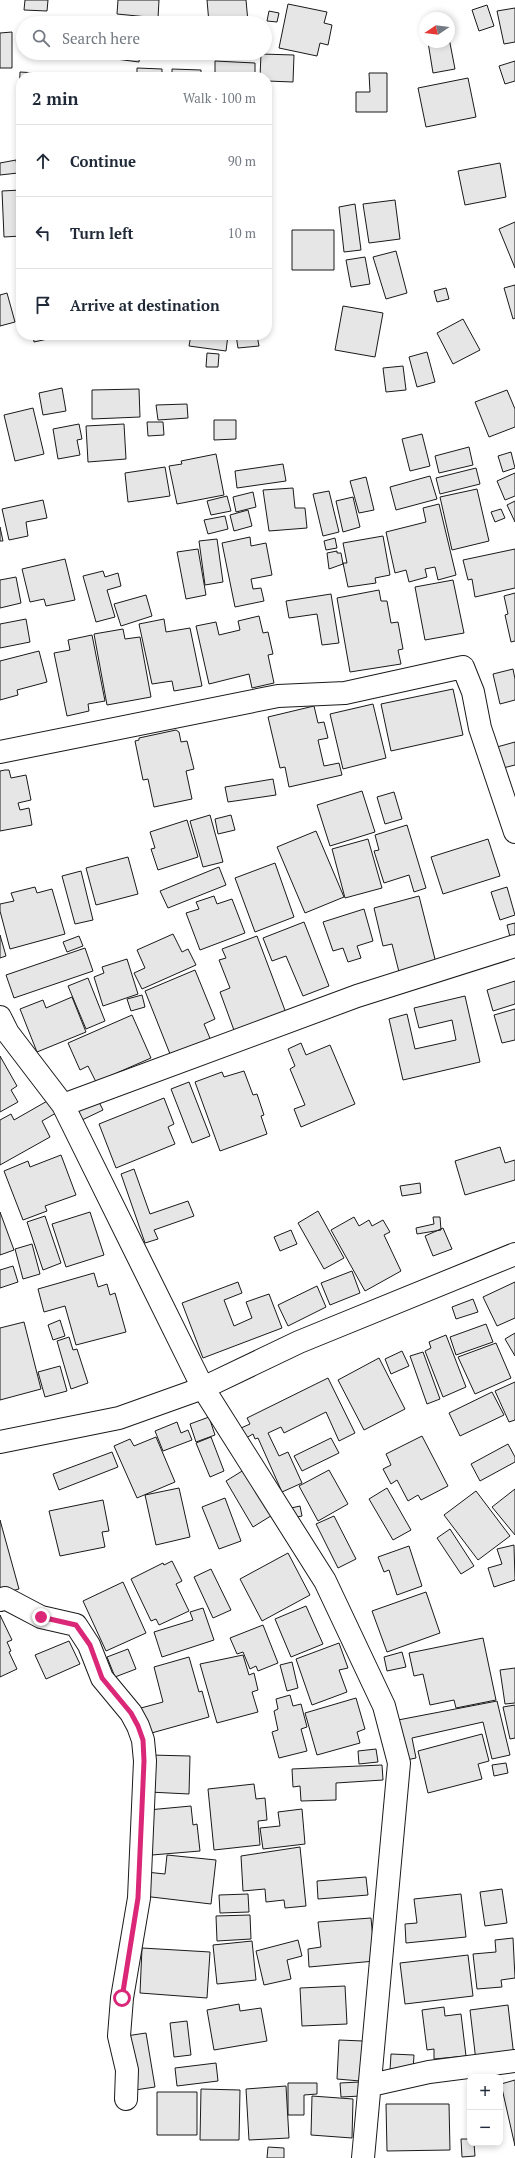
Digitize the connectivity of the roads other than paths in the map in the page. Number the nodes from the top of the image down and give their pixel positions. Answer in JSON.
{"nodes":[{"id":1,"x":0,"y":752,"type":"edge"},
{"id":2,"x":515,"y":832,"type":"edge"},
{"id":3,"x":515,"y":946,"type":"edge"},
{"id":4,"x":0,"y":1017,"type":"edge"},
{"id":5,"x":63,"y":1105,"type":"junction"},
{"id":6,"x":515,"y":1254,"type":"edge"},
{"id":7,"x":203,"y":1388,"type":"junction"},
{"id":8,"x":0,"y":1442,"type":"edge"},
{"id":9,"x":0,"y":1600,"type":"edge"},
{"id":10,"x":515,"y":2061,"type":"edge"},
{"id":11,"x":371,"y":2085,"type":"junction"},
{"id":12,"x":126,"y":2099,"type":"dead end"},
{"id":13,"x":363,"y":2158,"type":"edge"}],
"edges":[{"from":1,"to":2,"type":"street"},
{"from":3,"to":5,"type":"street"},
{"from":4,"to":5,"type":"street"},
{"from":5,"to":7,"type":"street"},
{"from":6,"to":7,"type":"street"},
{"from":7,"to":8,"type":"street"},
{"from":7,"to":11,"type":"street"},
{"from":9,"to":12,"type":"street"},
{"from":10,"to":11,"type":"street"},
{"from":11,"to":13,"type":"street"}]}
